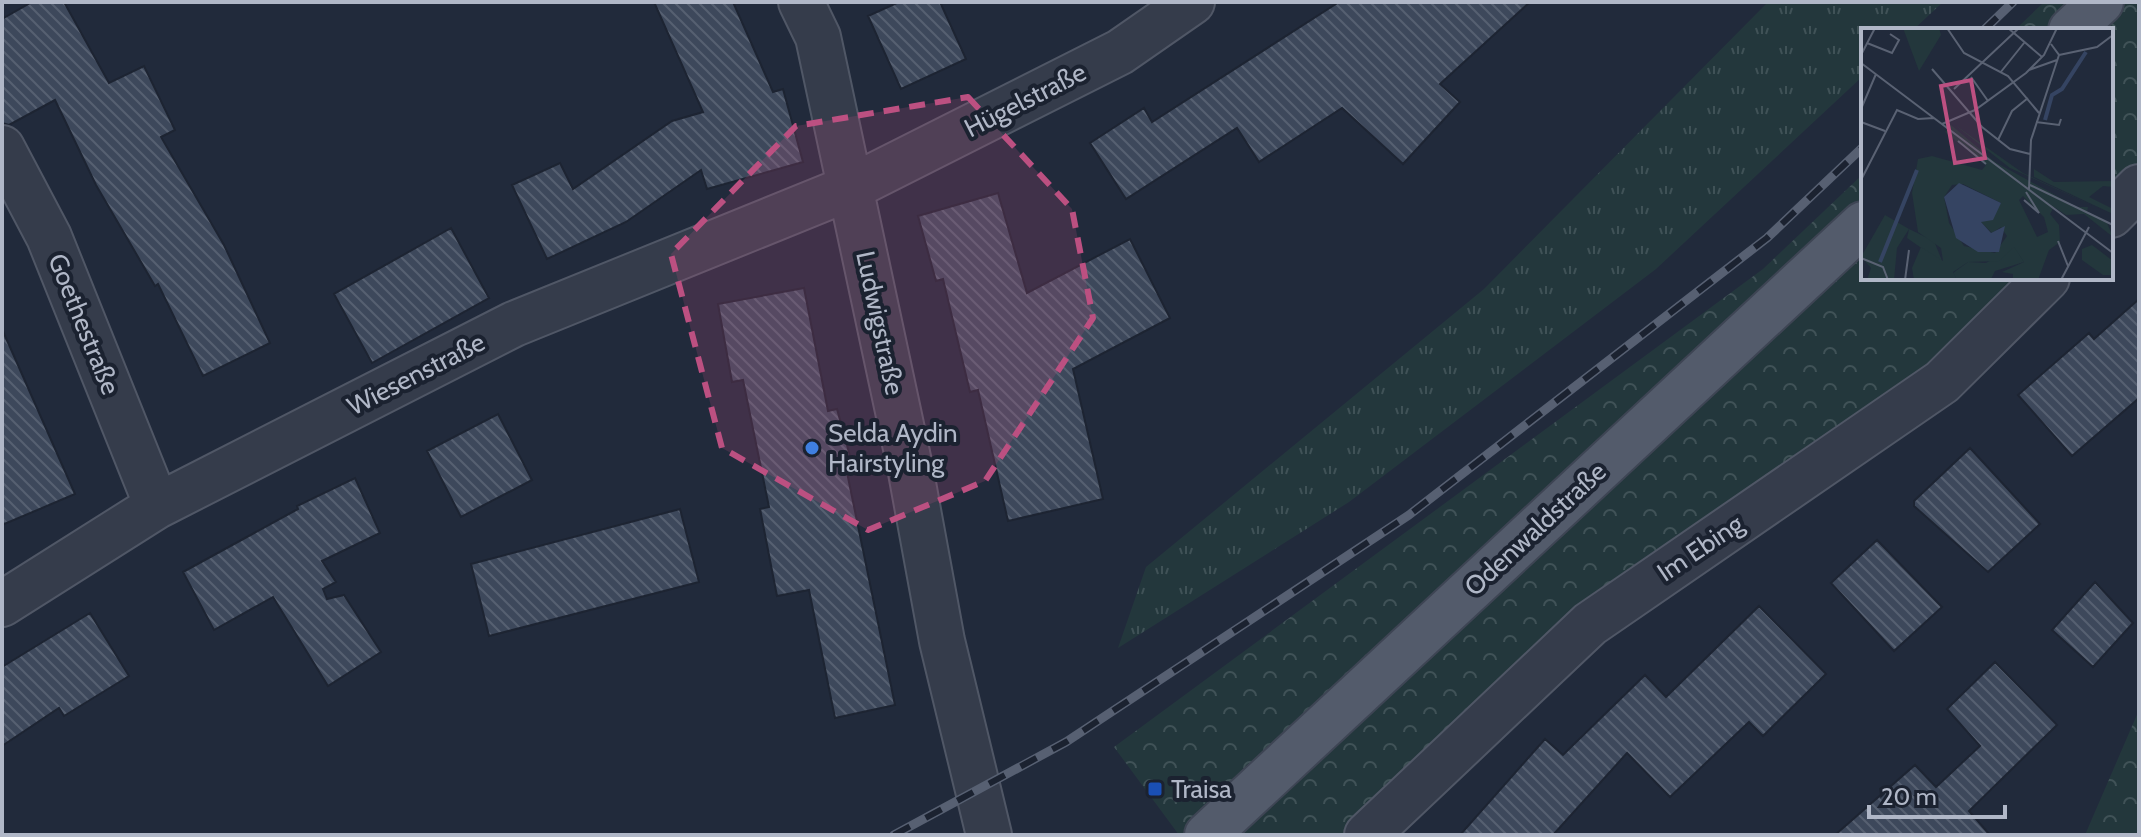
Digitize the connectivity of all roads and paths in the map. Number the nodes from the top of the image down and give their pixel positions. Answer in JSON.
{"nodes":[{"id":1,"x":801,"y":2,"type":"edge"},
{"id":2,"x":1192,"y":2,"type":"edge"},
{"id":3,"x":2101,"y":2,"type":"edge"},
{"id":4,"x":2073,"y":28,"type":"edge"},
{"id":5,"x":2,"y":148,"type":"edge"},
{"id":6,"x":852,"y":187,"type":"junction"},
{"id":7,"x":2139,"y":187,"type":"edge"},
{"id":8,"x":2113,"y":213,"type":"edge"},
{"id":9,"x":1861,"y":226,"type":"edge"},
{"id":10,"x":2045,"y":280,"type":"edge"},
{"id":11,"x":157,"y":506,"type":"junction"},
{"id":12,"x":2,"y":604,"type":"edge"},
{"id":13,"x":989,"y":835,"type":"edge"},
{"id":14,"x":1207,"y":835,"type":"edge"},
{"id":15,"x":1367,"y":835,"type":"edge"}],
"edges":[{"from":1,"to":6,"type":"street","name":"Ludwigstraße"},
{"from":2,"to":6,"type":"street","name":"Hügelstraße"},
{"from":3,"to":4,"type":"main road"},
{"from":5,"to":11,"type":"street","name":"Goethestraße"},
{"from":6,"to":11,"type":"street","name":"Wiesenstraße"},
{"from":6,"to":13,"type":"street","name":"Ludwigstraße"},
{"from":7,"to":8,"type":"street"},
{"from":9,"to":14,"type":"main road","name":"Odenwaldstraße"},
{"from":10,"to":15,"type":"street","name":"Im Ebing"},
{"from":11,"to":12,"type":"street","name":"Wiesenstraße"}]}
